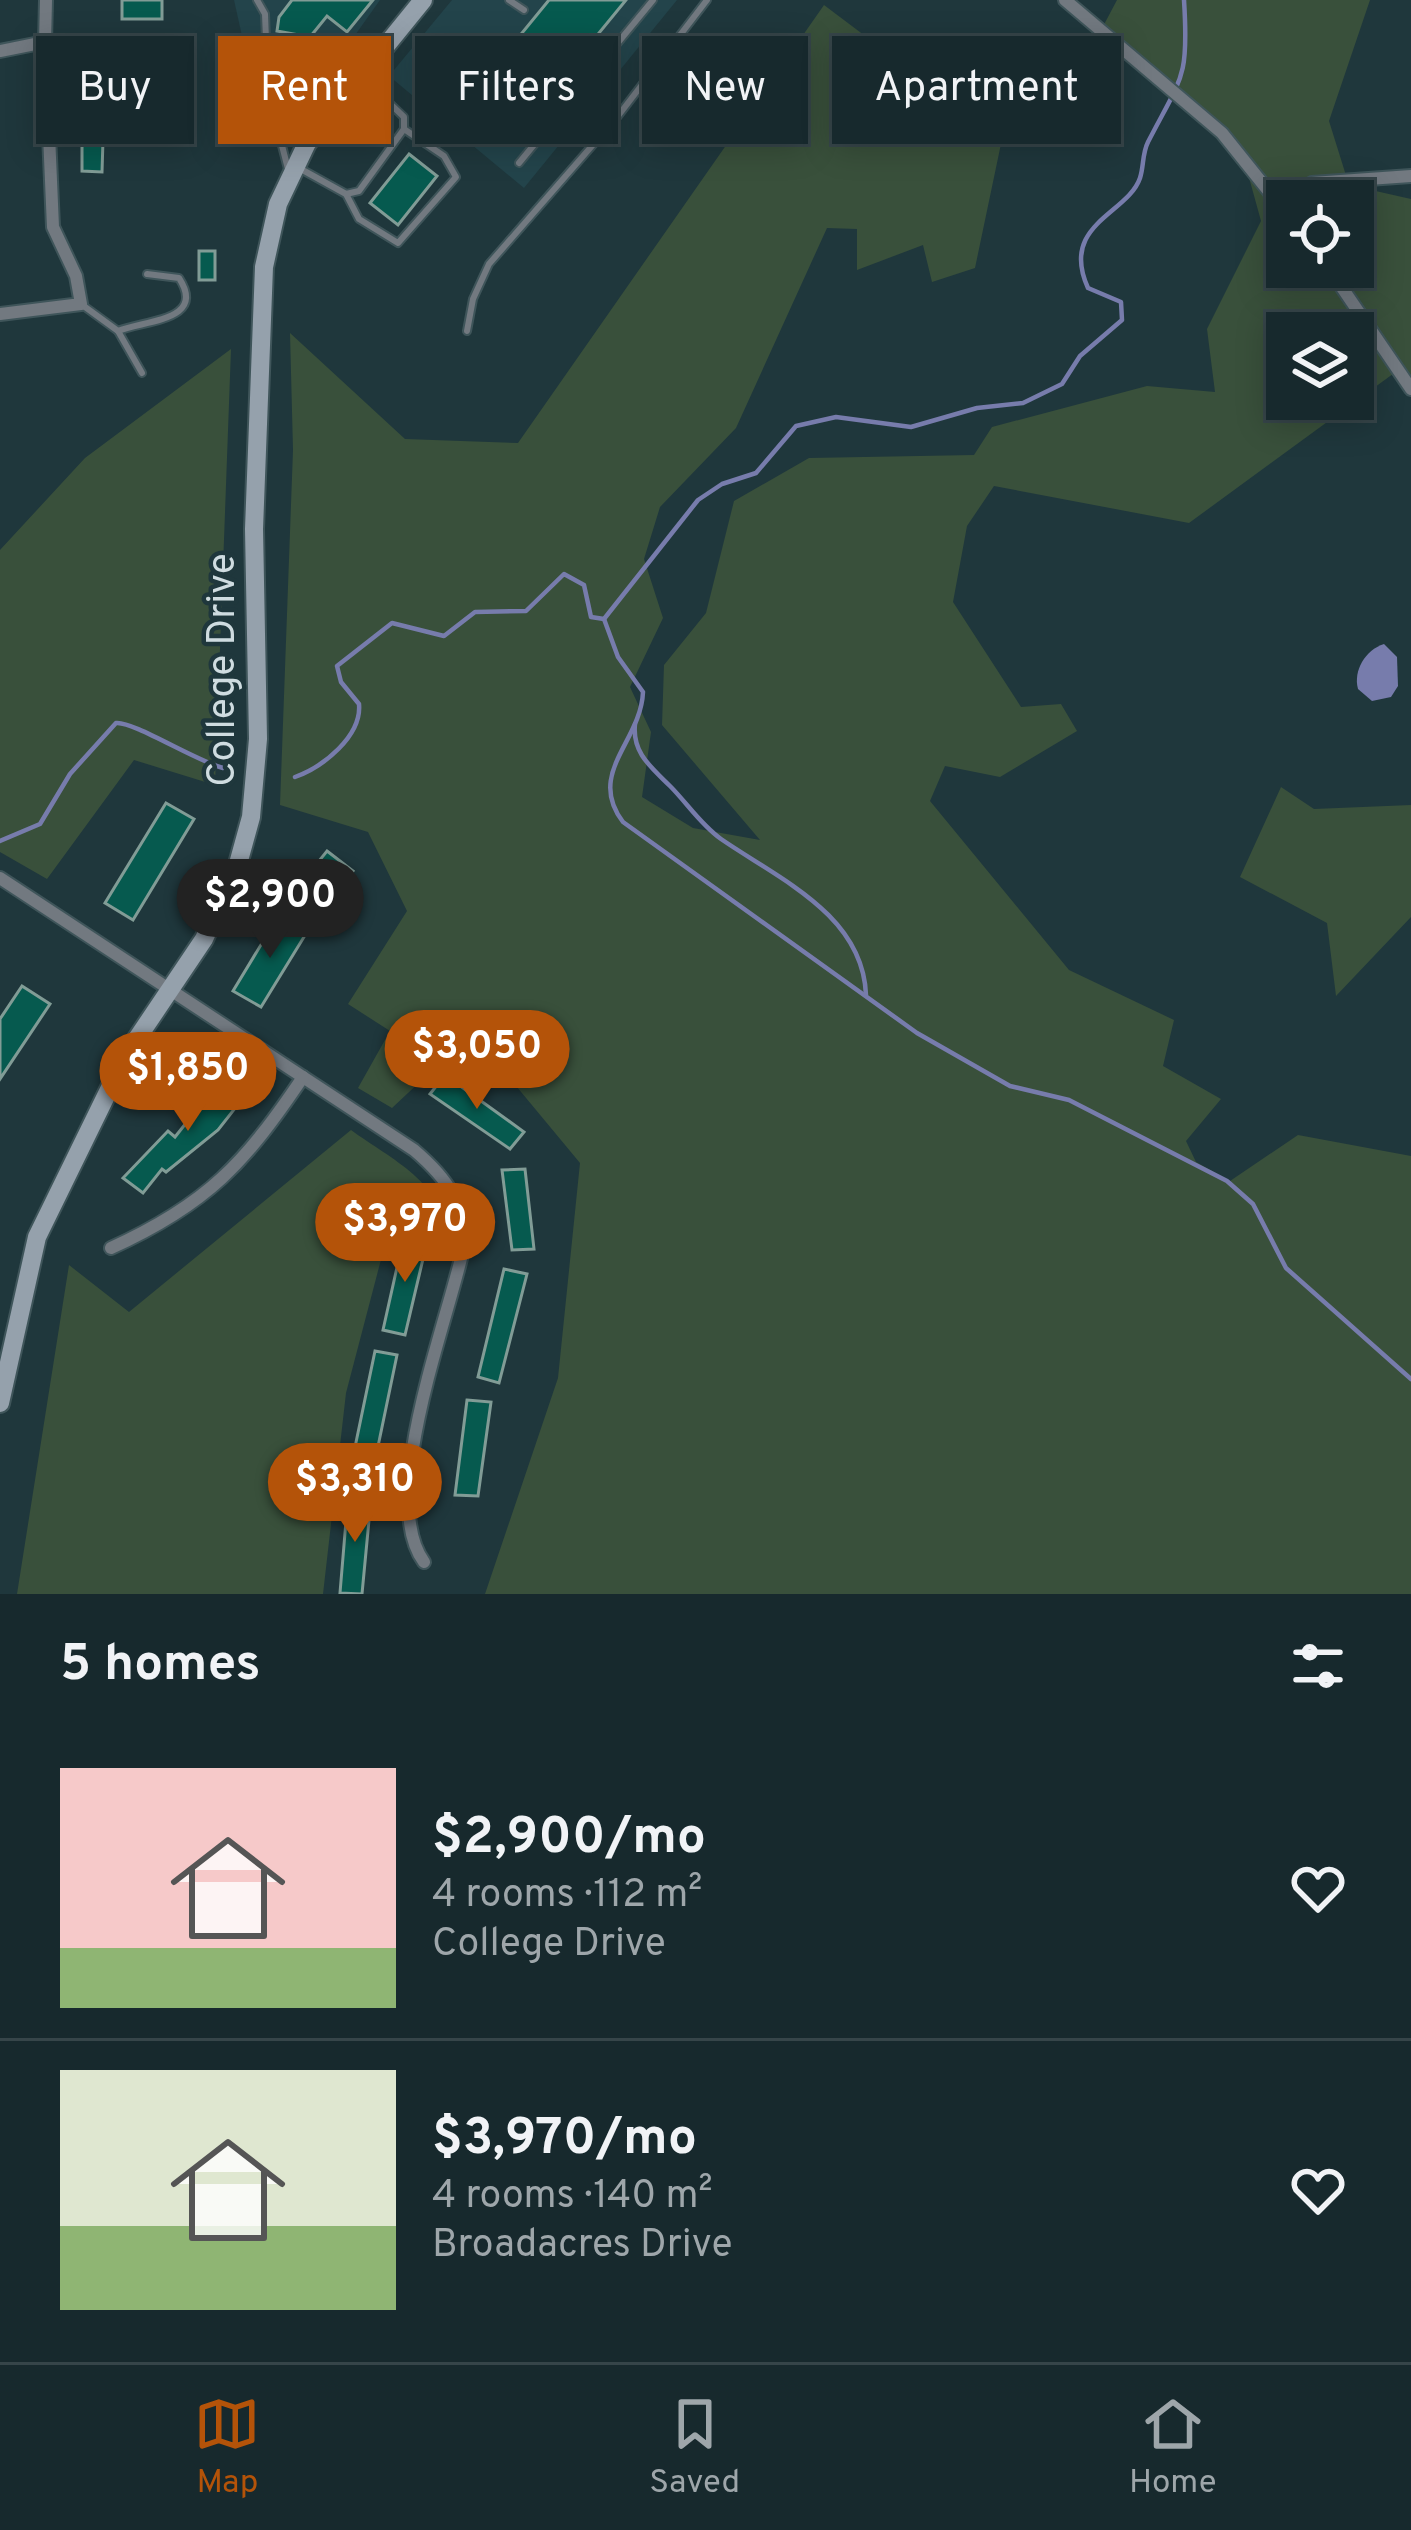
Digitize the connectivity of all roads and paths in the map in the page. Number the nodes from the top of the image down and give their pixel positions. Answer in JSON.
{"nodes":[{"id":1,"x":46,"y":0,"type":"edge"},
{"id":2,"x":257,"y":0,"type":"edge"},
{"id":3,"x":423,"y":0,"type":"edge"},
{"id":4,"x":509,"y":0,"type":"edge"},
{"id":5,"x":653,"y":0,"type":"edge"},
{"id":6,"x":707,"y":0,"type":"edge"},
{"id":7,"x":1064,"y":0,"type":"edge"},
{"id":8,"x":524,"y":10,"type":"dead end"},
{"id":9,"x":45,"y":36,"type":"edge"},
{"id":10,"x":391,"y":39,"type":"edge"},
{"id":11,"x":36,"y":44,"type":"edge"},
{"id":12,"x":0,"y":52,"type":"edge"},
{"id":13,"x":391,"y":105,"type":"edge"},
{"id":14,"x":404,"y":129,"type":"junction"},
{"id":15,"x":49,"y":144,"type":"edge"},
{"id":16,"x":307,"y":144,"type":"edge"},
{"id":17,"x":520,"y":163,"type":"dead end"},
{"id":18,"x":293,"y":172,"type":"junction"},
{"id":19,"x":1411,"y":176,"type":"edge"},
{"id":20,"x":1354,"y":180,"type":"edge"},
{"id":21,"x":1266,"y":188,"type":"edge"},
{"id":22,"x":346,"y":194,"type":"junction"},
{"id":23,"x":147,"y":274,"type":"dead end"},
{"id":24,"x":1342,"y":288,"type":"edge"},
{"id":25,"x":81,"y":304,"type":"junction"},
{"id":26,"x":0,"y":314,"type":"edge"},
{"id":27,"x":467,"y":331,"type":"dead end"},
{"id":28,"x":118,"y":332,"type":"junction"},
{"id":29,"x":142,"y":373,"type":"dead end"},
{"id":30,"x":1411,"y":389,"type":"edge"},
{"id":31,"x":0,"y":878,"type":"edge"},
{"id":32,"x":171,"y":989,"type":"junction"},
{"id":33,"x":303,"y":1077,"type":"junction"},
{"id":34,"x":111,"y":1248,"type":"dead end"},
{"id":35,"x":0,"y":1403,"type":"edge"},
{"id":36,"x":424,"y":1562,"type":"dead end"}],
"edges":[{"from":1,"to":9,"type":"street"},
{"from":2,"to":18,"type":"lane"},
{"from":3,"to":10,"type":"main road","name":"College Drive"},
{"from":4,"to":8,"type":"lane"},
{"from":5,"to":17,"type":"lane"},
{"from":6,"to":27,"type":"lane"},
{"from":7,"to":21,"type":"street"},
{"from":11,"to":12,"type":"street"},
{"from":13,"to":14,"type":"lane"},
{"from":14,"to":22,"type":"lane"},
{"from":14,"to":22,"type":"lane"},
{"from":15,"to":25,"type":"street"},
{"from":16,"to":18,"type":"main road","name":"College Drive"},
{"from":18,"to":22,"type":"lane"},
{"from":18,"to":32,"type":"main road","name":"College Drive"},
{"from":19,"to":20,"type":"street"},
{"from":23,"to":28,"type":"lane"},
{"from":24,"to":30,"type":"street"},
{"from":25,"to":26,"type":"street"},
{"from":25,"to":28,"type":"lane"},
{"from":28,"to":29,"type":"lane"},
{"from":31,"to":32,"type":"street"},
{"from":32,"to":33,"type":"street"},
{"from":32,"to":35,"type":"main road","name":"College Drive"},
{"from":33,"to":34,"type":"street"},
{"from":33,"to":36,"type":"street"}]}
